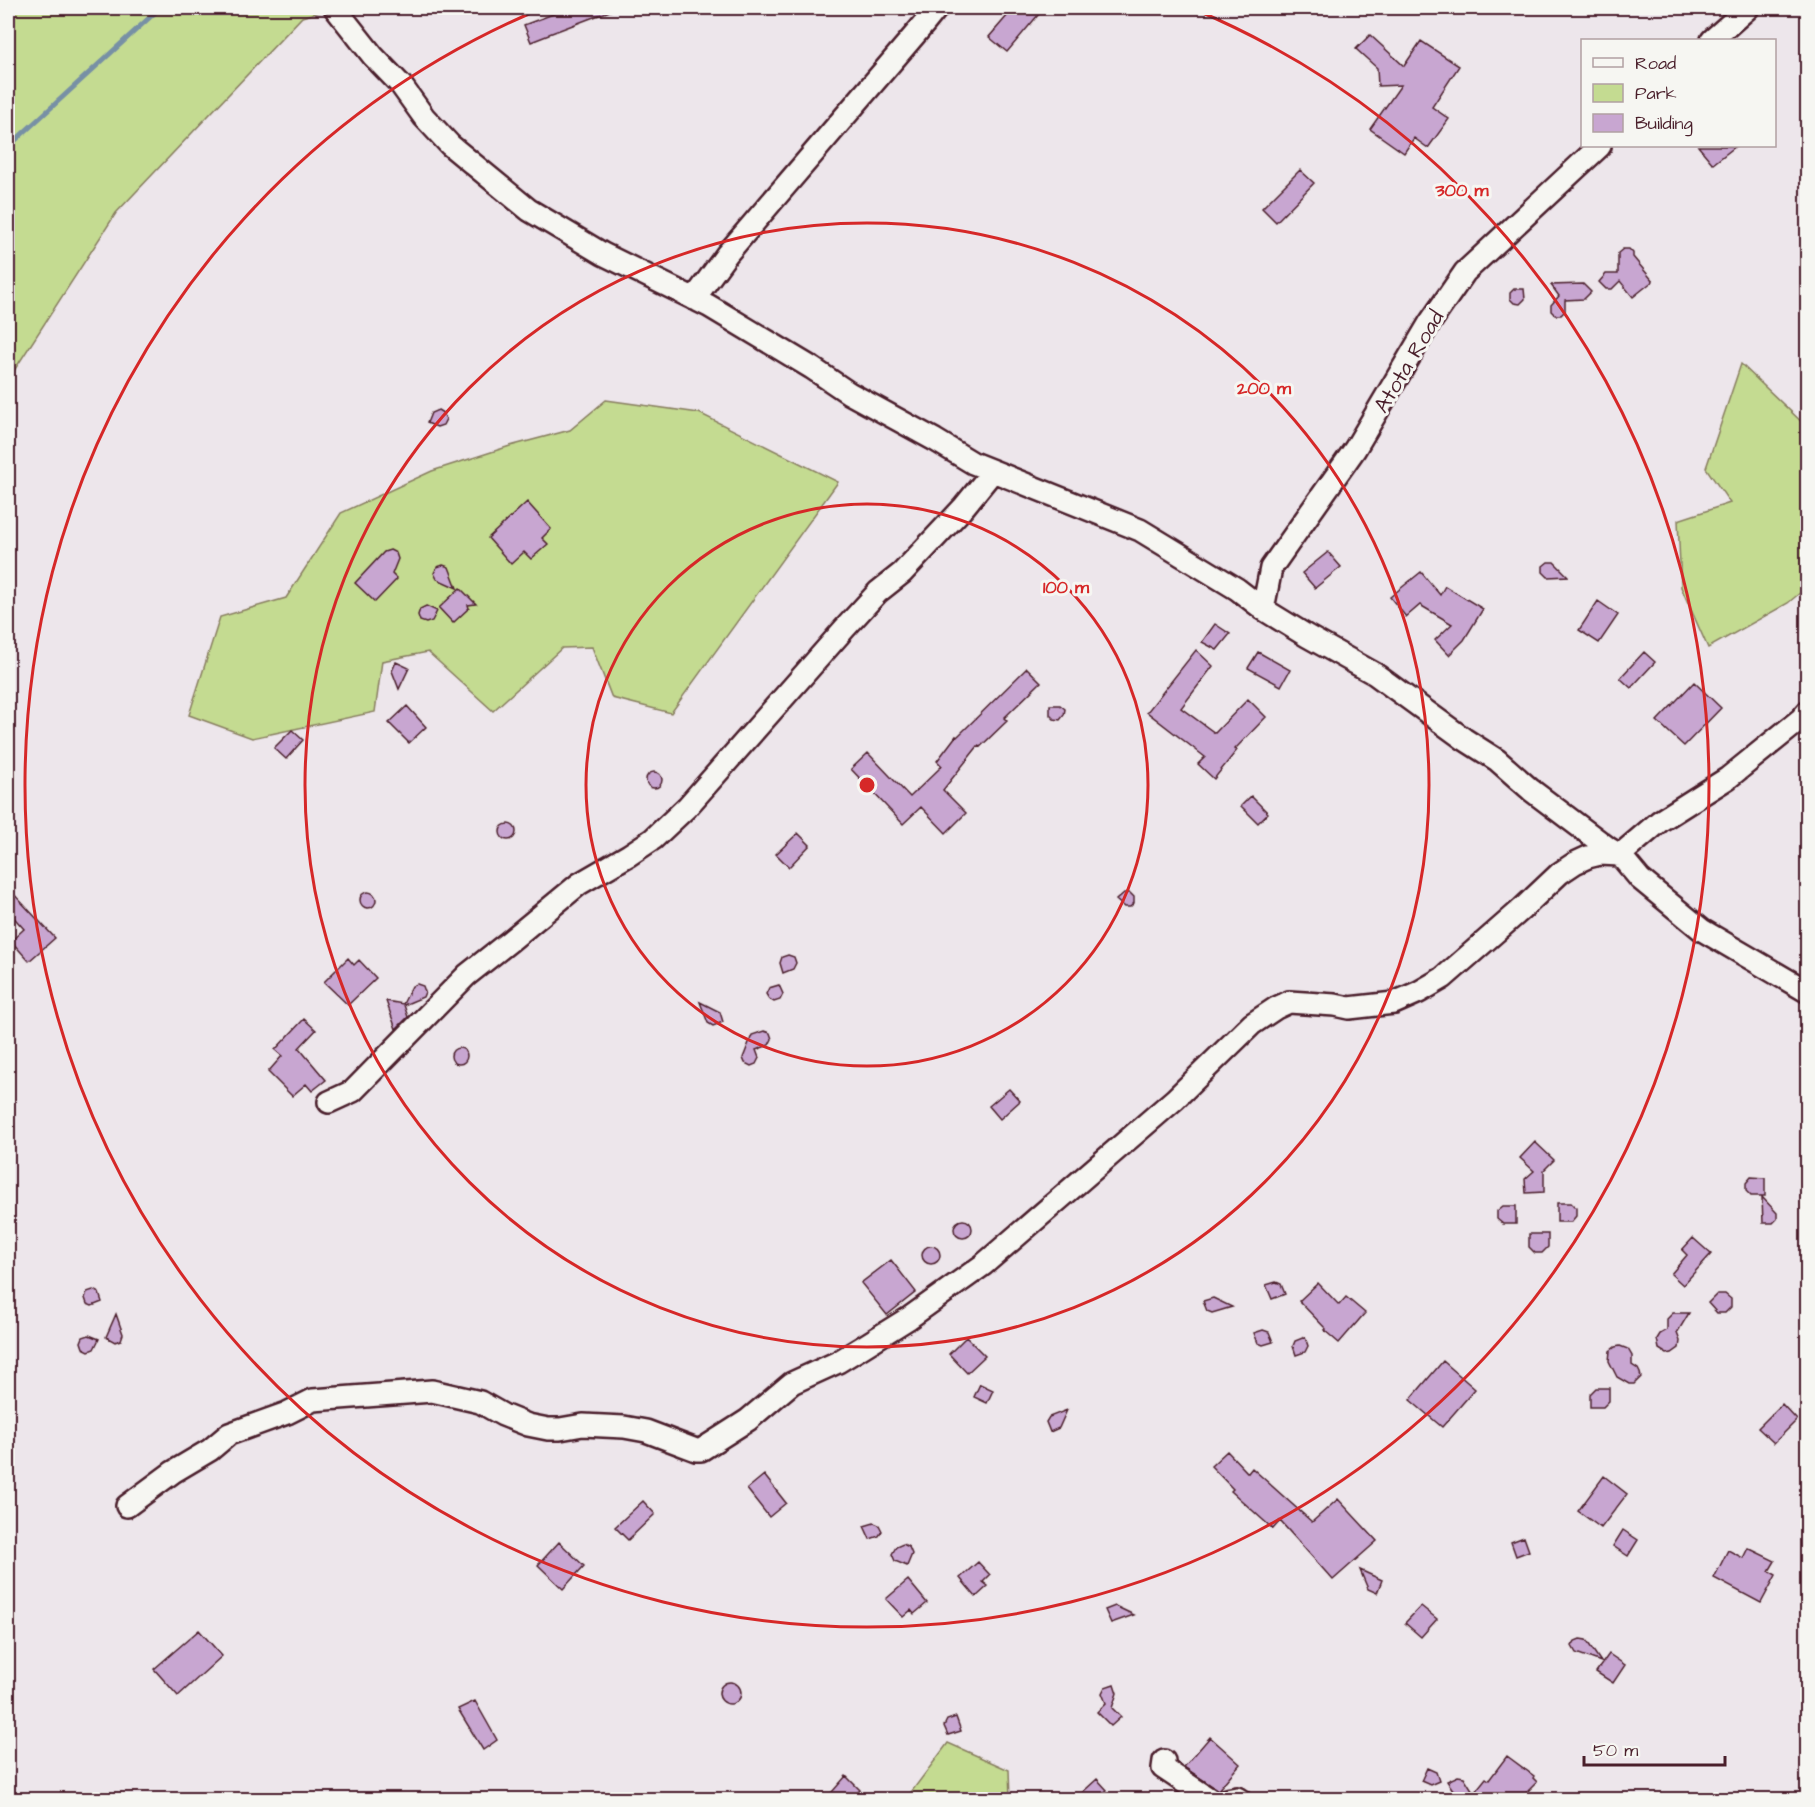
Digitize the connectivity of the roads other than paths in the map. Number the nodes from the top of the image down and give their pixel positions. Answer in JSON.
{"nodes":[{"id":1,"x":335,"y":8,"type":"edge"},
{"id":2,"x":937,"y":8,"type":"edge"},
{"id":3,"x":1748,"y":8,"type":"edge"},
{"id":4,"x":1713,"y":39,"type":"edge"},
{"id":5,"x":1599,"y":147,"type":"edge"},
{"id":6,"x":694,"y":299,"type":"junction"},
{"id":7,"x":993,"y":471,"type":"junction"},
{"id":8,"x":1263,"y":609,"type":"junction"},
{"id":9,"x":1808,"y":711,"type":"edge"},
{"id":10,"x":1620,"y":855,"type":"junction"},
{"id":11,"x":1808,"y":992,"type":"edge"},
{"id":12,"x":329,"y":1102,"type":"dead end"},
{"id":13,"x":127,"y":1506,"type":"dead end"},
{"id":14,"x":1164,"y":1761,"type":"dead end"},
{"id":15,"x":1211,"y":1800,"type":"edge"},
{"id":16,"x":1226,"y":1800,"type":"edge"},
{"id":17,"x":1240,"y":1800,"type":"edge"}],
"edges":[{"from":1,"to":6,"type":"street"},
{"from":2,"to":6,"type":"street"},
{"from":3,"to":4,"type":"street"},
{"from":5,"to":8,"type":"street","name":"Atota Road"},
{"from":6,"to":7,"type":"street"},
{"from":7,"to":8,"type":"street"},
{"from":7,"to":12,"type":"street"},
{"from":8,"to":10,"type":"street"},
{"from":9,"to":10,"type":"street"},
{"from":10,"to":11,"type":"street"},
{"from":10,"to":13,"type":"street"},
{"from":14,"to":15,"type":"street"},
{"from":16,"to":17,"type":"street"}]}
